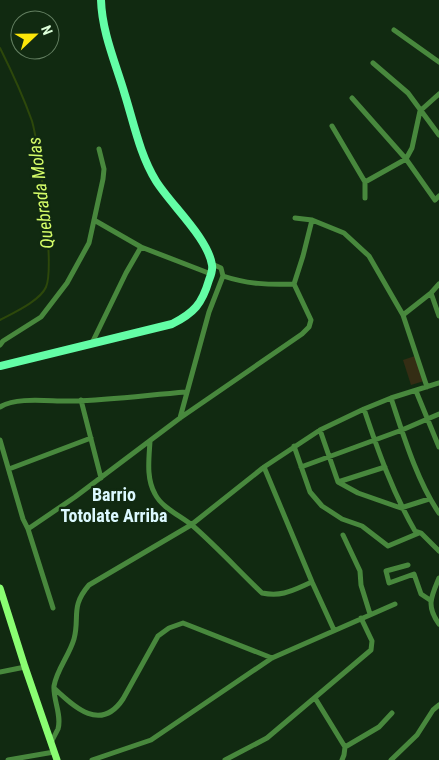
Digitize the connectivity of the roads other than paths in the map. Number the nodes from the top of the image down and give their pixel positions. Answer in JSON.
{"nodes":[{"id":1,"x":101,"y":0,"type":"edge"},
{"id":2,"x":394,"y":30,"type":"dead end"},
{"id":3,"x":439,"y":62,"type":"edge"},
{"id":4,"x":373,"y":63,"type":"dead end"},
{"id":5,"x":439,"y":94,"type":"edge"},
{"id":6,"x":352,"y":98,"type":"dead end"},
{"id":7,"x":420,"y":111,"type":"junction"},
{"id":8,"x":332,"y":126,"type":"dead end"},
{"id":9,"x":439,"y":135,"type":"edge"},
{"id":10,"x":99,"y":149,"type":"dead end"},
{"id":11,"x":406,"y":159,"type":"junction"},
{"id":12,"x":365,"y":182,"type":"junction"},
{"id":13,"x":439,"y":196,"type":"edge"},
{"id":14,"x":365,"y":198,"type":"dead end"},
{"id":15,"x":294,"y":218,"type":"dead end"},
{"id":16,"x":94,"y":220,"type":"junction"},
{"id":17,"x":312,"y":220,"type":"junction"},
{"id":18,"x":142,"y":246,"type":"junction"},
{"id":19,"x":212,"y":264,"type":"junction"},
{"id":20,"x":211,"y":274,"type":"junction"},
{"id":21,"x":223,"y":276,"type":"junction"},
{"id":22,"x":294,"y":284,"type":"junction"},
{"id":23,"x":439,"y":284,"type":"edge"},
{"id":24,"x":431,"y":293,"type":"junction"},
{"id":25,"x":403,"y":315,"type":"junction"},
{"id":26,"x":439,"y":316,"type":"edge"},
{"id":27,"x":92,"y":343,"type":"junction"},
{"id":28,"x":0,"y":345,"type":"edge"},
{"id":29,"x":0,"y":366,"type":"edge"},
{"id":30,"x":439,"y":383,"type":"edge"},
{"id":31,"x":427,"y":388,"type":"junction"},
{"id":32,"x":416,"y":391,"type":"junction"},
{"id":33,"x":186,"y":392,"type":"junction"},
{"id":34,"x":391,"y":398,"type":"junction"},
{"id":35,"x":80,"y":400,"type":"junction"},
{"id":36,"x":0,"y":407,"type":"edge"},
{"id":37,"x":364,"y":409,"type":"junction"},
{"id":38,"x":439,"y":414,"type":"edge"},
{"id":39,"x":180,"y":418,"type":"junction"},
{"id":40,"x":427,"y":418,"type":"junction"},
{"id":41,"x":320,"y":430,"type":"junction"},
{"id":42,"x":402,"y":430,"type":"junction"},
{"id":43,"x":90,"y":438,"type":"junction"},
{"id":44,"x":374,"y":439,"type":"junction"},
{"id":45,"x":0,"y":440,"type":"edge"},
{"id":46,"x":150,"y":442,"type":"junction"},
{"id":47,"x":294,"y":446,"type":"junction"},
{"id":48,"x":439,"y":447,"type":"edge"},
{"id":49,"x":329,"y":455,"type":"junction"},
{"id":50,"x":384,"y":466,"type":"junction"},
{"id":51,"x":264,"y":467,"type":"junction"},
{"id":52,"x":301,"y":467,"type":"junction"},
{"id":53,"x":9,"y":469,"type":"junction"},
{"id":54,"x":101,"y":478,"type":"junction"},
{"id":55,"x":338,"y":482,"type":"junction"},
{"id":56,"x":429,"y":499,"type":"junction"},
{"id":57,"x":401,"y":508,"type":"junction"},
{"id":58,"x":439,"y":513,"type":"edge"},
{"id":59,"x":191,"y":525,"type":"junction"},
{"id":60,"x":28,"y":529,"type":"junction"},
{"id":61,"x":420,"y":533,"type":"junction"},
{"id":62,"x":343,"y":535,"type":"dead end"},
{"id":63,"x":439,"y":551,"type":"edge"},
{"id":64,"x":408,"y":565,"type":"dead end"},
{"id":65,"x":439,"y":578,"type":"edge"},
{"id":66,"x":312,"y":582,"type":"junction"},
{"id":67,"x":0,"y":588,"type":"edge"},
{"id":68,"x":2,"y":600,"type":"edge"},
{"id":69,"x":430,"y":600,"type":"junction"},
{"id":70,"x":395,"y":604,"type":"dead end"},
{"id":71,"x":53,"y":608,"type":"dead end"},
{"id":72,"x":370,"y":614,"type":"junction"},
{"id":73,"x":361,"y":618,"type":"junction"},
{"id":74,"x":439,"y":624,"type":"edge"},
{"id":75,"x":334,"y":630,"type":"junction"},
{"id":76,"x":272,"y":658,"type":"junction"},
{"id":77,"x":25,"y":667,"type":"junction"},
{"id":78,"x":0,"y":672,"type":"edge"},
{"id":79,"x":54,"y":688,"type":"junction"},
{"id":80,"x":315,"y":698,"type":"junction"},
{"id":81,"x":439,"y":705,"type":"edge"},
{"id":82,"x":392,"y":713,"type":"dead end"},
{"id":83,"x":51,"y":743,"type":"junction"},
{"id":84,"x":345,"y":747,"type":"junction"},
{"id":85,"x":56,"y":756,"type":"edge"},
{"id":86,"x":8,"y":760,"type":"edge"},
{"id":87,"x":92,"y":760,"type":"edge"},
{"id":88,"x":225,"y":760,"type":"edge"},
{"id":89,"x":342,"y":760,"type":"edge"},
{"id":90,"x":391,"y":760,"type":"edge"}],
"edges":[{"from":1,"to":19,"type":"main road"},
{"from":2,"to":3,"type":"street"},
{"from":4,"to":7,"type":"street"},
{"from":5,"to":7,"type":"street"},
{"from":6,"to":11,"type":"street"},
{"from":7,"to":9,"type":"street"},
{"from":7,"to":11,"type":"street"},
{"from":8,"to":12,"type":"street"},
{"from":10,"to":16,"type":"street"},
{"from":11,"to":12,"type":"street"},
{"from":11,"to":13,"type":"street"},
{"from":12,"to":14,"type":"street"},
{"from":15,"to":17,"type":"street"},
{"from":16,"to":18,"type":"street"},
{"from":16,"to":28,"type":"street"},
{"from":17,"to":22,"type":"street"},
{"from":17,"to":25,"type":"street"},
{"from":18,"to":20,"type":"street"},
{"from":18,"to":27,"type":"street"},
{"from":19,"to":20,"type":"main road"},
{"from":19,"to":21,"type":"street"},
{"from":20,"to":27,"type":"main road"},
{"from":21,"to":22,"type":"street"},
{"from":21,"to":33,"type":"street"},
{"from":22,"to":39,"type":"street"},
{"from":23,"to":24,"type":"street"},
{"from":24,"to":25,"type":"street"},
{"from":24,"to":26,"type":"street"},
{"from":25,"to":31,"type":"street"},
{"from":27,"to":29,"type":"main road"},
{"from":30,"to":31,"type":"street"},
{"from":31,"to":32,"type":"street"},
{"from":32,"to":34,"type":"street"},
{"from":32,"to":40,"type":"street"},
{"from":33,"to":35,"type":"street"},
{"from":33,"to":39,"type":"street"},
{"from":34,"to":37,"type":"street"},
{"from":34,"to":42,"type":"street"},
{"from":35,"to":36,"type":"street"},
{"from":35,"to":43,"type":"street"},
{"from":37,"to":41,"type":"street"},
{"from":37,"to":44,"type":"street"},
{"from":38,"to":40,"type":"street"},
{"from":39,"to":46,"type":"street"},
{"from":40,"to":42,"type":"street"},
{"from":40,"to":48,"type":"street"},
{"from":41,"to":47,"type":"street"},
{"from":41,"to":49,"type":"street"},
{"from":42,"to":44,"type":"street"},
{"from":42,"to":56,"type":"street"},
{"from":43,"to":53,"type":"street"},
{"from":43,"to":54,"type":"street"},
{"from":44,"to":49,"type":"street"},
{"from":44,"to":50,"type":"street"},
{"from":45,"to":53,"type":"street"},
{"from":46,"to":54,"type":"street"},
{"from":46,"to":59,"type":"street"},
{"from":47,"to":51,"type":"street"},
{"from":47,"to":52,"type":"street"},
{"from":49,"to":52,"type":"street"},
{"from":49,"to":55,"type":"street"},
{"from":50,"to":55,"type":"street"},
{"from":50,"to":57,"type":"street"},
{"from":51,"to":59,"type":"street"},
{"from":51,"to":66,"type":"street"},
{"from":52,"to":61,"type":"street"},
{"from":53,"to":60,"type":"street"},
{"from":54,"to":60,"type":"street"},
{"from":55,"to":57,"type":"street"},
{"from":56,"to":57,"type":"street"},
{"from":56,"to":58,"type":"street"},
{"from":57,"to":61,"type":"street"},
{"from":59,"to":66,"type":"street"},
{"from":59,"to":79,"type":"street"},
{"from":60,"to":71,"type":"street"},
{"from":61,"to":63,"type":"street"},
{"from":62,"to":72,"type":"street"},
{"from":64,"to":69,"type":"street"},
{"from":65,"to":69,"type":"street"},
{"from":66,"to":75,"type":"street"},
{"from":67,"to":68,"type":"main road"},
{"from":68,"to":77,"type":"main road"},
{"from":69,"to":74,"type":"street"},
{"from":70,"to":72,"type":"street"},
{"from":72,"to":73,"type":"street"},
{"from":73,"to":75,"type":"street"},
{"from":73,"to":80,"type":"street"},
{"from":75,"to":76,"type":"street"},
{"from":76,"to":79,"type":"street"},
{"from":76,"to":87,"type":"street"},
{"from":77,"to":78,"type":"street"},
{"from":77,"to":83,"type":"main road"},
{"from":79,"to":83,"type":"street"},
{"from":80,"to":84,"type":"street"},
{"from":80,"to":88,"type":"street"},
{"from":81,"to":90,"type":"street"},
{"from":82,"to":84,"type":"street"},
{"from":83,"to":85,"type":"main road"},
{"from":84,"to":89,"type":"street"},
{"from":85,"to":86,"type":"street"}]}
